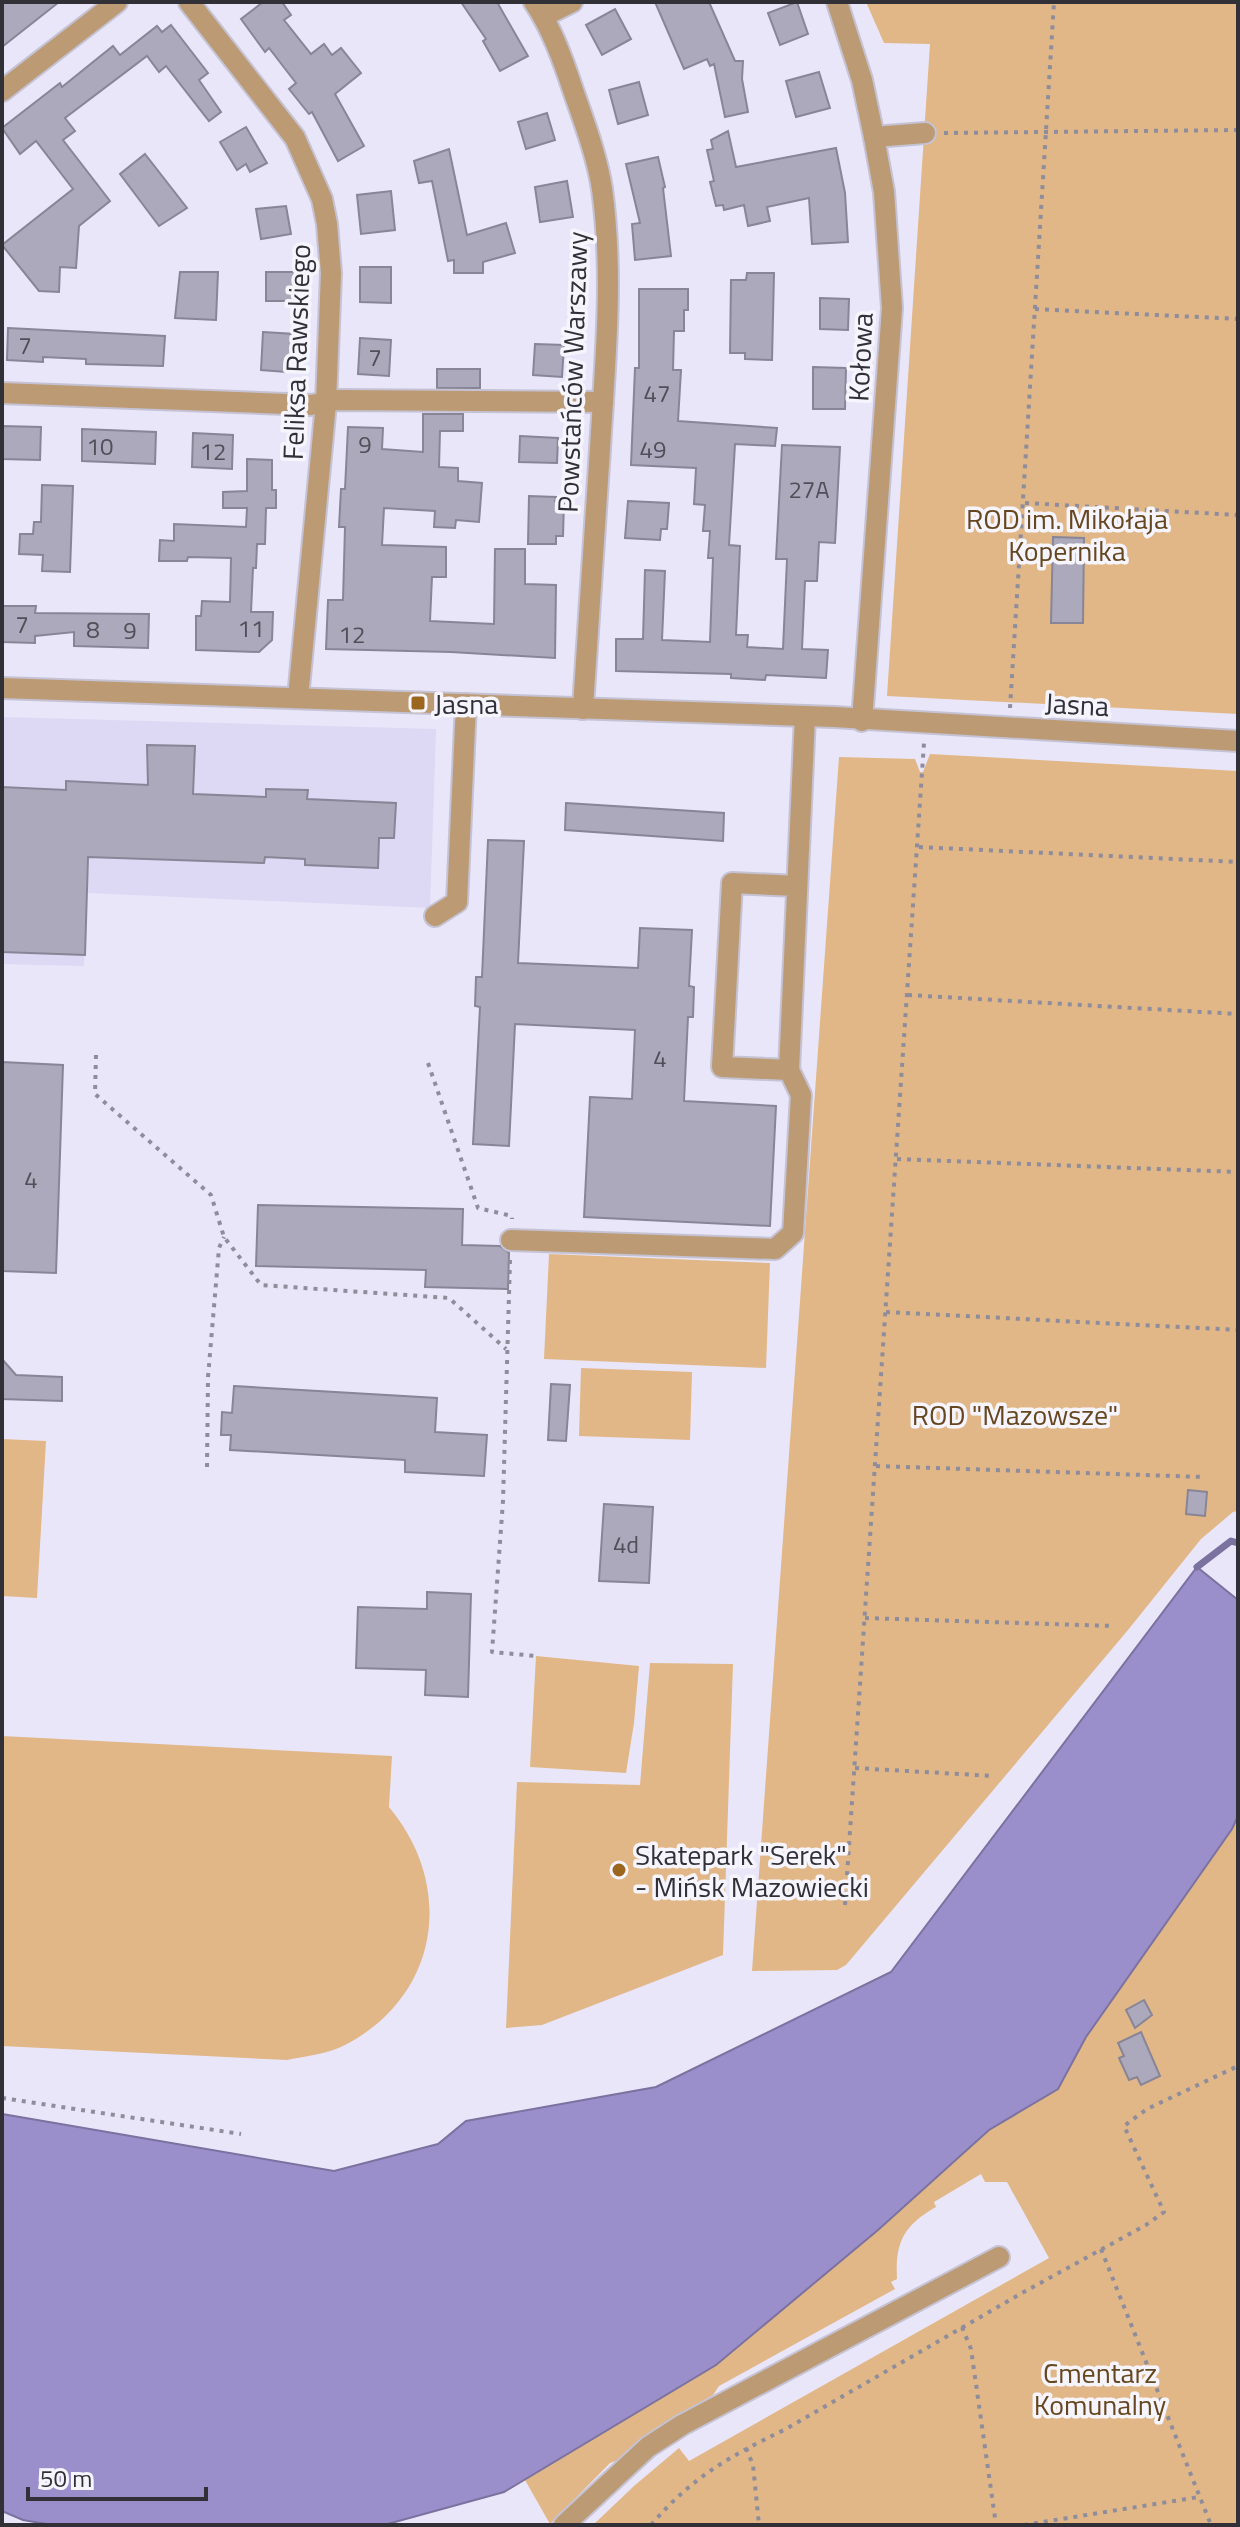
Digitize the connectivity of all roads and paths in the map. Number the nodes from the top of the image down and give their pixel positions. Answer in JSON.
{"nodes":[{"id":1,"x":117,"y":2,"type":"edge"},
{"id":2,"x":189,"y":2,"type":"edge"},
{"id":3,"x":572,"y":2,"type":"edge"},
{"id":4,"x":837,"y":2,"type":"edge"},
{"id":5,"x":1054,"y":2,"type":"edge"},
{"id":6,"x":539,"y":9,"type":"edge"},
{"id":7,"x":2,"y":91,"type":"edge"},
{"id":8,"x":1238,"y":130,"type":"edge"},
{"id":9,"x":1046,"y":131,"type":"junction"},
{"id":10,"x":925,"y":133,"type":"joint"},
{"id":11,"x":874,"y":137,"type":"junction"},
{"id":12,"x":1035,"y":309,"type":"junction"},
{"id":13,"x":1238,"y":319,"type":"edge"},
{"id":14,"x":2,"y":393,"type":"edge"},
{"id":15,"x":603,"y":402,"type":"junction"},
{"id":16,"x":326,"y":403,"type":"junction"},
{"id":17,"x":1024,"y":503,"type":"junction"},
{"id":18,"x":1238,"y":515,"type":"edge"},
{"id":19,"x":2,"y":688,"type":"edge"},
{"id":20,"x":298,"y":698,"type":"junction"},
{"id":21,"x":1011,"y":702,"type":"dead end"},
{"id":22,"x":466,"y":704,"type":"junction"},
{"id":23,"x":583,"y":709,"type":"junction"},
{"id":24,"x":805,"y":716,"type":"junction"},
{"id":25,"x":862,"y":721,"type":"junction"},
{"id":26,"x":925,"y":740,"type":"dead end"},
{"id":27,"x":1238,"y":741,"type":"edge"},
{"id":28,"x":919,"y":847,"type":"junction"},
{"id":29,"x":1238,"y":862,"type":"edge"},
{"id":30,"x":797,"y":886,"type":"junction"},
{"id":31,"x":435,"y":916,"type":"dead end"},
{"id":32,"x":908,"y":995,"type":"junction"},
{"id":33,"x":1238,"y":1014,"type":"edge"},
{"id":34,"x":96,"y":1055,"type":"dead end"},
{"id":35,"x":428,"y":1063,"type":"dead end"},
{"id":36,"x":789,"y":1070,"type":"junction"},
{"id":37,"x":897,"y":1159,"type":"junction"},
{"id":38,"x":1238,"y":1172,"type":"edge"},
{"id":39,"x":224,"y":1237,"type":"junction"},
{"id":40,"x":511,"y":1240,"type":"junction"},
{"id":41,"x":886,"y":1312,"type":"junction"},
{"id":42,"x":1238,"y":1330,"type":"edge"},
{"id":43,"x":506,"y":1349,"type":"junction"},
{"id":44,"x":876,"y":1466,"type":"junction"},
{"id":45,"x":207,"y":1467,"type":"dead end"},
{"id":46,"x":1204,"y":1477,"type":"dead end"},
{"id":47,"x":865,"y":1618,"type":"junction"},
{"id":48,"x":1113,"y":1626,"type":"dead end"},
{"id":49,"x":536,"y":1656,"type":"dead end"},
{"id":50,"x":855,"y":1768,"type":"junction"},
{"id":51,"x":994,"y":1776,"type":"dead end"},
{"id":52,"x":845,"y":1905,"type":"dead end"},
{"id":53,"x":1238,"y":2066,"type":"edge"},
{"id":54,"x":2,"y":2098,"type":"edge"},
{"id":55,"x":241,"y":2134,"type":"dead end"},
{"id":56,"x":1101,"y":2249,"type":"junction"},
{"id":57,"x":999,"y":2257,"type":"dead end"},
{"id":58,"x":962,"y":2327,"type":"junction"},
{"id":59,"x":746,"y":2448,"type":"junction"},
{"id":60,"x":1199,"y":2497,"type":"junction"},
{"id":61,"x":564,"y":2525,"type":"edge"},
{"id":62,"x":651,"y":2525,"type":"edge"},
{"id":63,"x":759,"y":2525,"type":"edge"},
{"id":64,"x":996,"y":2525,"type":"edge"},
{"id":65,"x":1024,"y":2525,"type":"edge"},
{"id":66,"x":1211,"y":2525,"type":"edge"}],
"edges":[{"from":1,"to":7,"type":"street"},
{"from":2,"to":16,"type":"street","name":"Feliksa Rawskiego"},
{"from":3,"to":6,"type":"street"},
{"from":4,"to":11,"type":"street","name":"Kołowa"},
{"from":5,"to":9,"type":"path"},
{"from":6,"to":15,"type":"street","name":"Powstańców Warszawy"},
{"from":8,"to":9,"type":"path"},
{"from":9,"to":10,"type":"path"},
{"from":9,"to":12,"type":"path"},
{"from":10,"to":11,"type":"street"},
{"from":11,"to":25,"type":"street","name":"Kołowa"},
{"from":12,"to":13,"type":"path"},
{"from":12,"to":17,"type":"path"},
{"from":14,"to":16,"type":"street"},
{"from":15,"to":16,"type":"street"},
{"from":15,"to":23,"type":"street","name":"Powstańców Warszawy"},
{"from":16,"to":20,"type":"street","name":"Feliksa Rawskiego"},
{"from":17,"to":18,"type":"path"},
{"from":17,"to":21,"type":"path"},
{"from":19,"to":20,"type":"street","name":"Jasna"},
{"from":20,"to":22,"type":"street","name":"Jasna"},
{"from":22,"to":23,"type":"street","name":"Jasna"},
{"from":22,"to":31,"type":"street"},
{"from":23,"to":24,"type":"street","name":"Jasna"},
{"from":24,"to":25,"type":"street","name":"Jasna"},
{"from":24,"to":30,"type":"street"},
{"from":25,"to":27,"type":"street","name":"Jasna"},
{"from":26,"to":28,"type":"path"},
{"from":28,"to":29,"type":"path"},
{"from":28,"to":32,"type":"path"},
{"from":30,"to":36,"type":"street"},
{"from":30,"to":36,"type":"street"},
{"from":32,"to":33,"type":"path"},
{"from":32,"to":37,"type":"path"},
{"from":34,"to":39,"type":"path"},
{"from":35,"to":40,"type":"path"},
{"from":36,"to":40,"type":"street"},
{"from":37,"to":38,"type":"path"},
{"from":37,"to":41,"type":"path"},
{"from":39,"to":43,"type":"path"},
{"from":39,"to":45,"type":"path"},
{"from":40,"to":43,"type":"path"},
{"from":41,"to":42,"type":"path"},
{"from":41,"to":44,"type":"path"},
{"from":43,"to":49,"type":"path"},
{"from":44,"to":46,"type":"path"},
{"from":44,"to":47,"type":"path"},
{"from":47,"to":48,"type":"path"},
{"from":47,"to":50,"type":"path"},
{"from":50,"to":51,"type":"path"},
{"from":50,"to":52,"type":"path"},
{"from":53,"to":56,"type":"path"},
{"from":54,"to":55,"type":"path"},
{"from":56,"to":58,"type":"path"},
{"from":56,"to":60,"type":"path"},
{"from":57,"to":61,"type":"street"},
{"from":58,"to":59,"type":"path"},
{"from":58,"to":64,"type":"path"},
{"from":59,"to":62,"type":"path"},
{"from":59,"to":63,"type":"path"},
{"from":60,"to":65,"type":"path"},
{"from":60,"to":66,"type":"path"}]}
